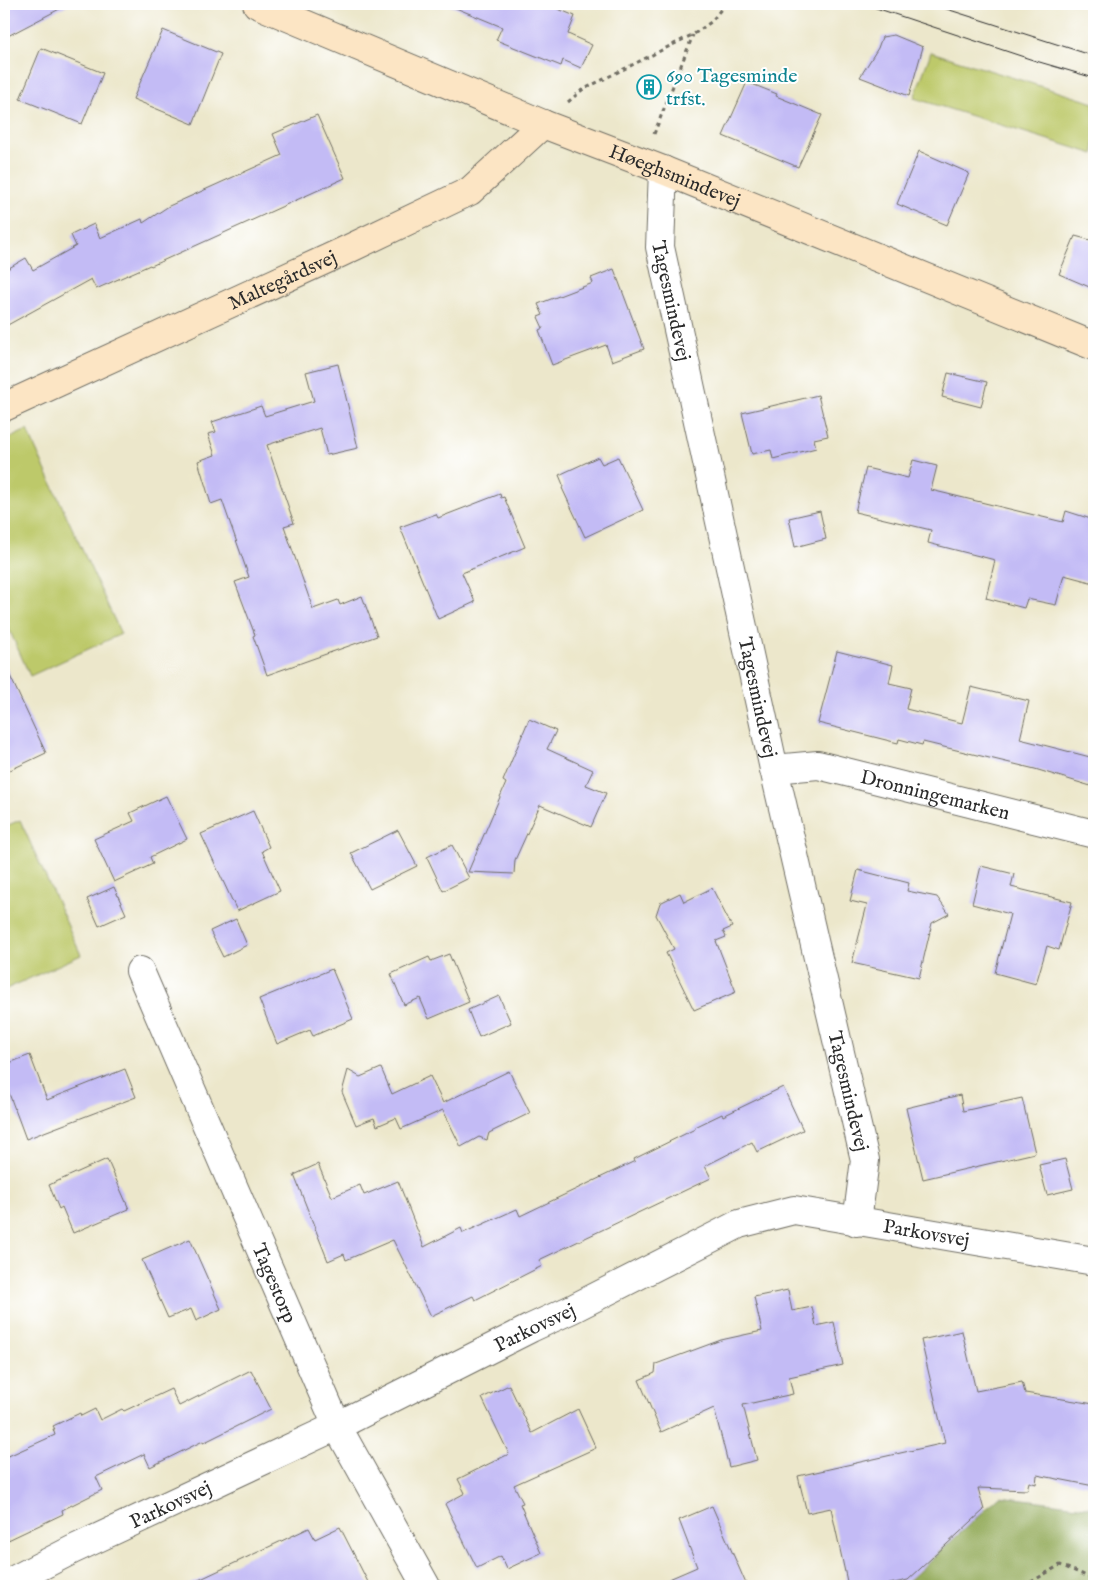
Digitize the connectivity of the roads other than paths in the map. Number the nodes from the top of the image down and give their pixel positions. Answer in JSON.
{"nodes":[{"id":1,"x":257,"y":4,"type":"edge"},
{"id":2,"x":543,"y":124,"type":"junction"},
{"id":3,"x":653,"y":166,"type":"junction"},
{"id":4,"x":1094,"y":346,"type":"edge"},
{"id":5,"x":4,"y":407,"type":"edge"},
{"id":6,"x":774,"y":769,"type":"junction"},
{"id":7,"x":1094,"y":834,"type":"edge"},
{"id":8,"x":140,"y":971,"type":"dead end"},
{"id":9,"x":857,"y":1222,"type":"junction"},
{"id":10,"x":1094,"y":1261,"type":"edge"},
{"id":11,"x":337,"y":1426,"type":"junction"},
{"id":12,"x":4,"y":1585,"type":"edge"},
{"id":13,"x":426,"y":1586,"type":"edge"}],
"edges":[{"from":1,"to":2,"type":"street","name":"Høeghsmindevej"},
{"from":2,"to":3,"type":"street","name":"Høeghsmindevej"},
{"from":2,"to":5,"type":"street","name":"Maltegårdsvej"},
{"from":3,"to":4,"type":"street","name":"Høeghsmindevej"},
{"from":3,"to":6,"type":"street","name":"Tagesmindevej"},
{"from":6,"to":7,"type":"street","name":"Dronningemarken"},
{"from":6,"to":9,"type":"street","name":"Tagesmindevej"},
{"from":8,"to":11,"type":"street","name":"Tagestorp"},
{"from":9,"to":10,"type":"street","name":"Parkovsvej"},
{"from":9,"to":11,"type":"street","name":"Parkovsvej"},
{"from":11,"to":12,"type":"street","name":"Parkovsvej"},
{"from":11,"to":13,"type":"street","name":"Tagestorp"}]}
